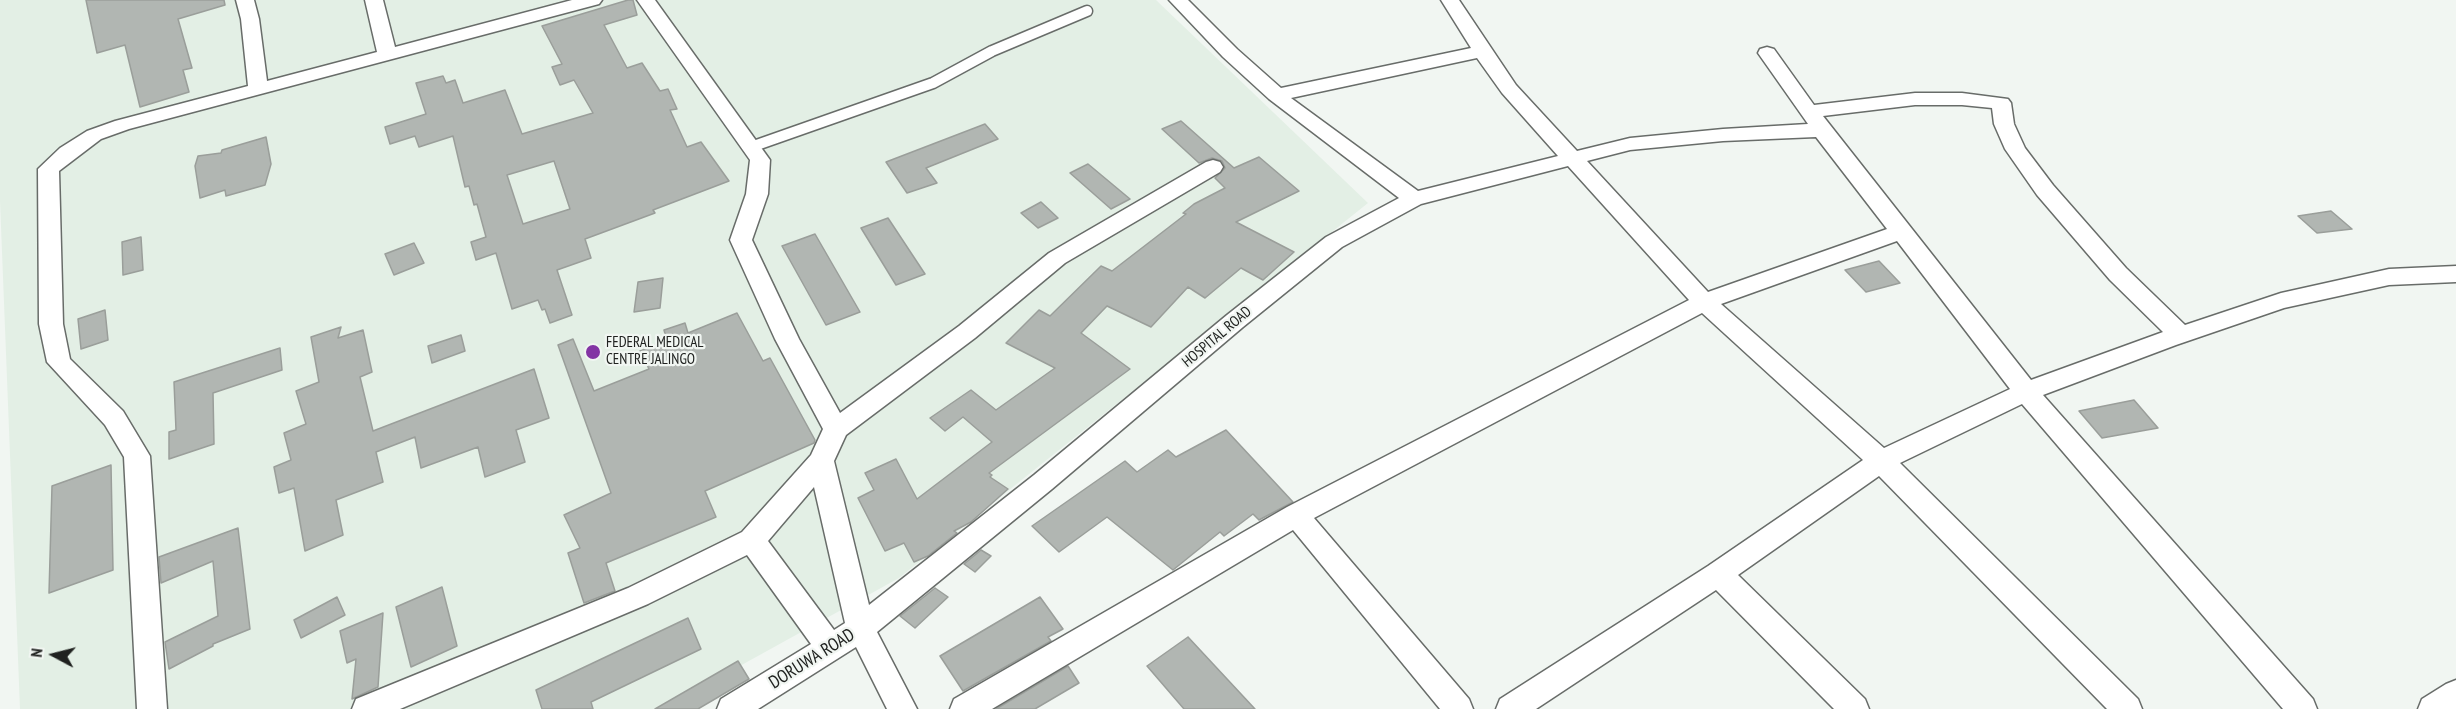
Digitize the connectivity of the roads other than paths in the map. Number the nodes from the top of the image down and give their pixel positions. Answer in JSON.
{"nodes":[{"id":1,"x":245,"y":0,"type":"edge"},
{"id":2,"x":374,"y":0,"type":"edge"},
{"id":3,"x":593,"y":0,"type":"edge"},
{"id":4,"x":646,"y":0,"type":"edge"},
{"id":5,"x":1178,"y":0,"type":"edge"},
{"id":6,"x":1450,"y":0,"type":"edge"},
{"id":7,"x":1087,"y":11,"type":"dead end"},
{"id":8,"x":1482,"y":51,"type":"junction"},
{"id":9,"x":1767,"y":53,"type":"dead end"},
{"id":10,"x":387,"y":54,"type":"junction"},
{"id":11,"x":258,"y":88,"type":"junction"},
{"id":12,"x":1276,"y":95,"type":"junction"},
{"id":13,"x":1809,"y":112,"type":"junction"},
{"id":14,"x":1822,"y":130,"type":"junction"},
{"id":15,"x":751,"y":147,"type":"junction"},
{"id":16,"x":1572,"y":159,"type":"junction"},
{"id":17,"x":1214,"y":167,"type":"dead end"},
{"id":18,"x":1414,"y":199,"type":"junction"},
{"id":19,"x":1903,"y":231,"type":"junction"},
{"id":20,"x":2456,"y":274,"type":"edge"},
{"id":21,"x":1704,"y":302,"type":"junction"},
{"id":22,"x":2181,"y":335,"type":"junction"},
{"id":23,"x":2026,"y":392,"type":"junction"},
{"id":24,"x":836,"y":429,"type":"junction"},
{"id":25,"x":821,"y":461,"type":"junction"},
{"id":26,"x":1881,"y":461,"type":"junction"},
{"id":27,"x":1296,"y":514,"type":"junction"},
{"id":28,"x":752,"y":540,"type":"junction"},
{"id":29,"x":1719,"y":574,"type":"junction"},
{"id":30,"x":861,"y":628,"type":"junction"},
{"id":31,"x":830,"y":647,"type":"junction"},
{"id":32,"x":2456,"y":693,"type":"edge"},
{"id":33,"x":152,"y":709,"type":"edge"},
{"id":34,"x":367,"y":709,"type":"edge"},
{"id":35,"x":732,"y":709,"type":"edge"},
{"id":36,"x":902,"y":709,"type":"edge"},
{"id":37,"x":965,"y":709,"type":"edge"},
{"id":38,"x":1458,"y":709,"type":"edge"},
{"id":39,"x":1511,"y":709,"type":"edge"},
{"id":40,"x":1854,"y":709,"type":"edge"},
{"id":41,"x":2127,"y":709,"type":"edge"},
{"id":42,"x":2302,"y":709,"type":"edge"},
{"id":43,"x":2433,"y":709,"type":"edge"}],
"edges":[{"from":1,"to":11,"type":"street"},
{"from":2,"to":10,"type":"street"},
{"from":3,"to":10,"type":"street"},
{"from":4,"to":15,"type":"street"},
{"from":5,"to":12,"type":"street"},
{"from":6,"to":8,"type":"street"},
{"from":7,"to":15,"type":"lane"},
{"from":8,"to":12,"type":"street"},
{"from":8,"to":16,"type":"street"},
{"from":9,"to":13,"type":"street"},
{"from":10,"to":11,"type":"street"},
{"from":11,"to":33,"type":"street"},
{"from":12,"to":18,"type":"street"},
{"from":13,"to":14,"type":"street"},
{"from":13,"to":22,"type":"street"},
{"from":14,"to":16,"type":"street","name":"HOSPITAL ROAD"},
{"from":14,"to":19,"type":"street"},
{"from":15,"to":24,"type":"street"},
{"from":16,"to":18,"type":"street","name":"HOSPITAL ROAD"},
{"from":16,"to":21,"type":"street"},
{"from":17,"to":24,"type":"street"},
{"from":18,"to":30,"type":"street","name":"HOSPITAL ROAD"},
{"from":19,"to":21,"type":"street"},
{"from":19,"to":23,"type":"street"},
{"from":20,"to":22,"type":"street"},
{"from":21,"to":26,"type":"street"},
{"from":21,"to":27,"type":"street"},
{"from":22,"to":23,"type":"street"},
{"from":23,"to":26,"type":"street"},
{"from":23,"to":42,"type":"street"},
{"from":24,"to":25,"type":"street"},
{"from":25,"to":28,"type":"street"},
{"from":25,"to":30,"type":"street"},
{"from":26,"to":29,"type":"street"},
{"from":26,"to":41,"type":"street"},
{"from":27,"to":37,"type":"street"},
{"from":27,"to":38,"type":"street"},
{"from":28,"to":31,"type":"street"},
{"from":28,"to":34,"type":"street"},
{"from":29,"to":39,"type":"street"},
{"from":29,"to":40,"type":"street"},
{"from":30,"to":31,"type":"street","name":"DORUWA ROAD"},
{"from":30,"to":36,"type":"street"},
{"from":31,"to":35,"type":"street","name":"DORUWA ROAD"},
{"from":32,"to":43,"type":"street"}]}
